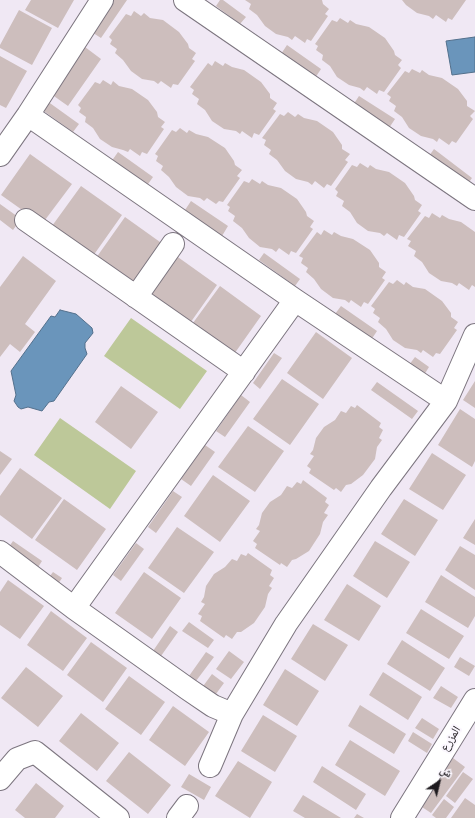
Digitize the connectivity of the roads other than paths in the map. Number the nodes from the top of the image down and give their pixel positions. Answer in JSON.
{"nodes":[{"id":1,"x":102,"y":0,"type":"edge"},
{"id":2,"x":190,"y":1,"type":"edge"},
{"id":3,"x":28,"y":115,"type":"junction"},
{"id":4,"x":0,"y":155,"type":"edge"},
{"id":5,"x":475,"y":199,"type":"edge"},
{"id":6,"x":26,"y":220,"type":"dead end"},
{"id":7,"x":173,"y":244,"type":"dead end"},
{"id":8,"x":136,"y":297,"type":"junction"},
{"id":9,"x":295,"y":300,"type":"junction"},
{"id":10,"x":475,"y":335,"type":"edge"},
{"id":11,"x":244,"y":372,"type":"junction"},
{"id":12,"x":446,"y":401,"type":"junction"},
{"id":13,"x":0,"y":552,"type":"edge"},
{"id":14,"x":74,"y":608,"type":"junction"},
{"id":15,"x":475,"y":702,"type":"edge"},
{"id":16,"x":232,"y":714,"type":"junction"},
{"id":17,"x":210,"y":766,"type":"dead end"},
{"id":18,"x":0,"y":779,"type":"edge"},
{"id":19,"x":118,"y":818,"type":"edge"},
{"id":20,"x":402,"y":818,"type":"edge"}],
"edges":[{"from":1,"to":3,"type":"street"},
{"from":2,"to":5,"type":"street"},
{"from":3,"to":4,"type":"street"},
{"from":3,"to":9,"type":"street"},
{"from":6,"to":8,"type":"street"},
{"from":7,"to":8,"type":"street"},
{"from":8,"to":11,"type":"street"},
{"from":9,"to":11,"type":"street"},
{"from":9,"to":12,"type":"street"},
{"from":10,"to":12,"type":"street"},
{"from":11,"to":14,"type":"street"},
{"from":12,"to":16,"type":"street"},
{"from":13,"to":14,"type":"street"},
{"from":14,"to":16,"type":"street"},
{"from":15,"to":20,"type":"street","name":"المزرع"},
{"from":16,"to":17,"type":"street"},
{"from":18,"to":19,"type":"street"}]}
